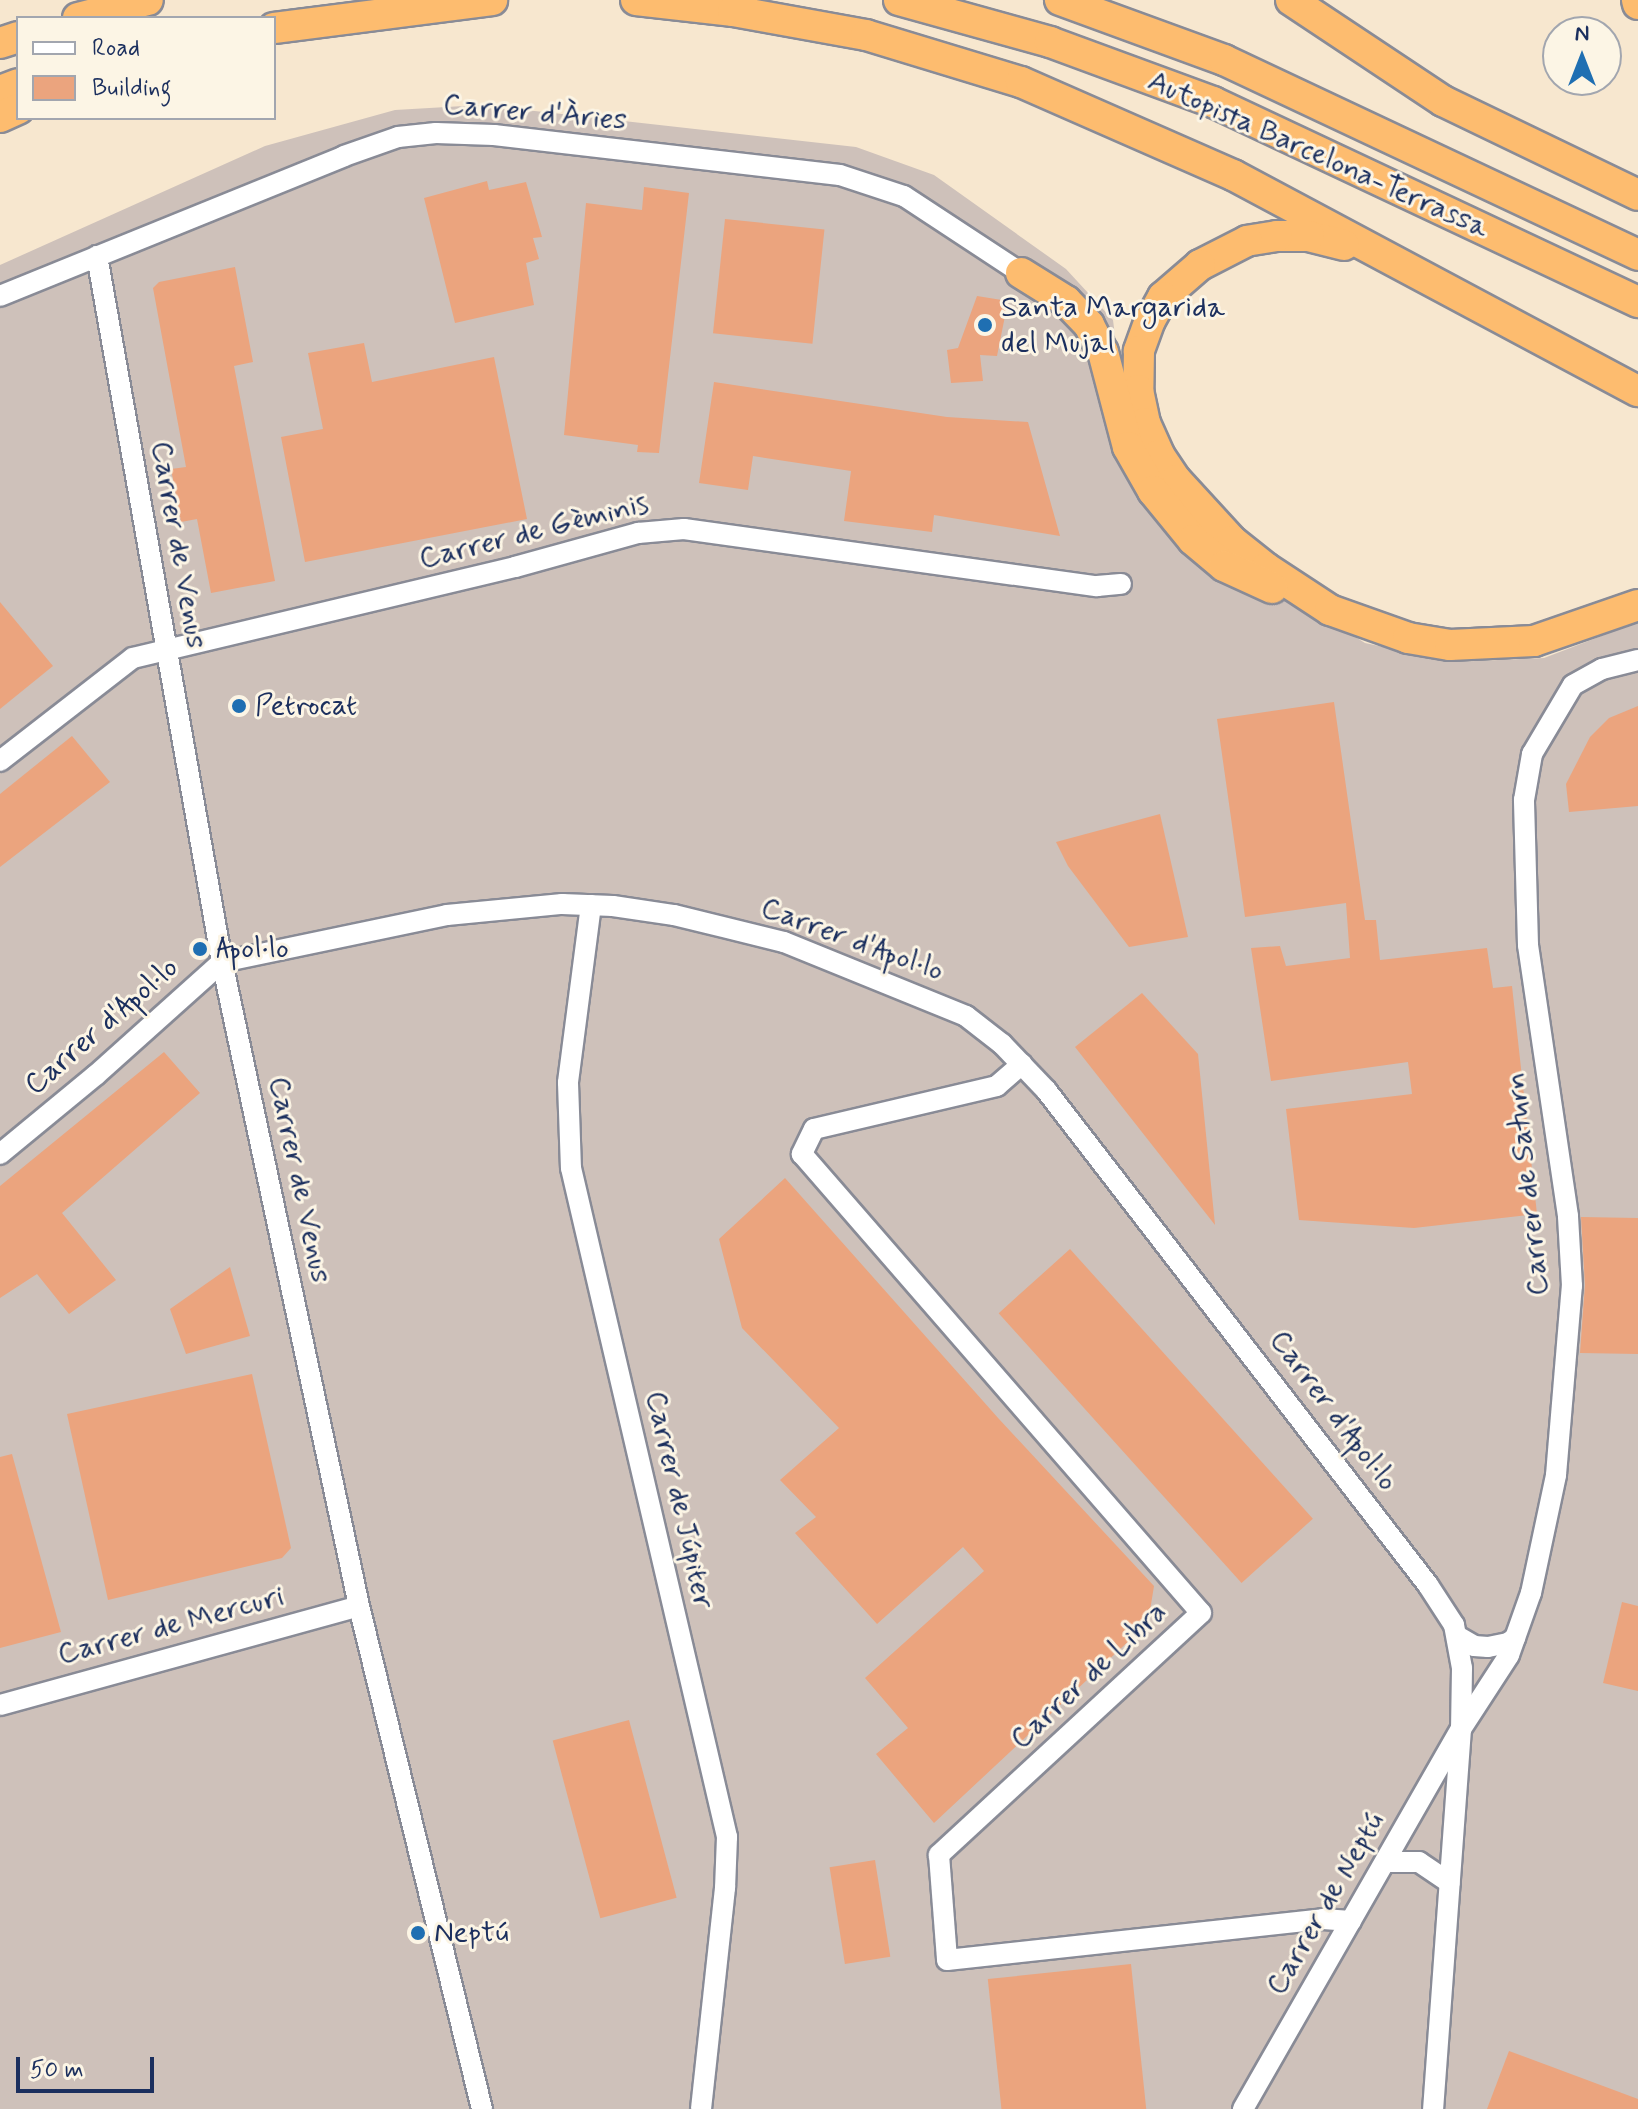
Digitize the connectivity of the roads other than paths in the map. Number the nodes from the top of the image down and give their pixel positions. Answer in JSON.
{"nodes":[{"id":1,"x":148,"y":0,"type":"edge"},
{"id":2,"x":408,"y":0,"type":"edge"},
{"id":3,"x":492,"y":0,"type":"edge"},
{"id":4,"x":636,"y":0,"type":"edge"},
{"id":5,"x":899,"y":0,"type":"edge"},
{"id":6,"x":1060,"y":0,"type":"edge"},
{"id":7,"x":1291,"y":0,"type":"edge"},
{"id":8,"x":1311,"y":10,"type":"edge"},
{"id":9,"x":86,"y":16,"type":"edge"},
{"id":10,"x":276,"y":18,"type":"edge"},
{"id":11,"x":276,"y":28,"type":"edge"},
{"id":12,"x":1634,"y":193,"type":"edge"},
{"id":13,"x":1638,"y":255,"type":"edge"},
{"id":14,"x":97,"y":256,"type":"junction"},
{"id":15,"x":1391,"y":262,"type":"junction"},
{"id":16,"x":1021,"y":273,"type":"joint"},
{"id":17,"x":0,"y":296,"type":"edge"},
{"id":18,"x":1638,"y":302,"type":"edge"},
{"id":19,"x":1634,"y":390,"type":"edge"},
{"id":20,"x":1121,"y":584,"type":"dead end"},
{"id":21,"x":1638,"y":590,"type":"edge"},
{"id":22,"x":1638,"y":605,"type":"edge"},
{"id":23,"x":1330,"y":610,"type":"junction"},
{"id":24,"x":1607,"y":615,"type":"junction"},
{"id":25,"x":165,"y":648,"type":"junction"},
{"id":26,"x":1638,"y":660,"type":"edge"},
{"id":27,"x":0,"y":761,"type":"edge"},
{"id":28,"x":591,"y":905,"type":"junction"},
{"id":29,"x":222,"y":962,"type":"junction"},
{"id":30,"x":1022,"y":1064,"type":"junction"},
{"id":31,"x":0,"y":1154,"type":"edge"},
{"id":32,"x":359,"y":1606,"type":"junction"},
{"id":33,"x":1457,"y":1636,"type":"junction"},
{"id":34,"x":1515,"y":1638,"type":"junction"},
{"id":35,"x":0,"y":1705,"type":"edge"},
{"id":36,"x":1461,"y":1729,"type":"junction"},
{"id":37,"x":1385,"y":1862,"type":"junction"},
{"id":38,"x":1450,"y":1883,"type":"junction"},
{"id":39,"x":1351,"y":1921,"type":"junction"},
{"id":40,"x":482,"y":2109,"type":"edge"},
{"id":41,"x":701,"y":2109,"type":"edge"},
{"id":42,"x":1243,"y":2109,"type":"edge"},
{"id":43,"x":1433,"y":2109,"type":"edge"}],
"edges":[{"from":1,"to":9,"type":"highway"},
{"from":2,"to":10,"type":"highway"},
{"from":3,"to":11,"type":"highway"},
{"from":4,"to":15,"type":"highway"},
{"from":5,"to":18,"type":"highway","name":"Autopista Barcelona-Terrassa"},
{"from":6,"to":13,"type":"highway","name":"Autopista Barcelona-Terrassa"},
{"from":7,"to":8,"type":"highway"},
{"from":8,"to":12,"type":"highway"},
{"from":14,"to":16,"type":"street","name":"Carrer d'Àries"},
{"from":14,"to":17,"type":"street","name":"Carrer d'Àries"},
{"from":14,"to":25,"type":"street","name":"Carrer de Venus"},
{"from":15,"to":19,"type":"highway"},
{"from":15,"to":23,"type":"highway"},
{"from":16,"to":23,"type":"highway"},
{"from":20,"to":25,"type":"street","name":"Carrer de Gèminis"},
{"from":21,"to":24,"type":"highway"},
{"from":22,"to":24,"type":"highway"},
{"from":23,"to":24,"type":"highway"},
{"from":25,"to":27,"type":"street","name":"Carrer de Gèminis"},
{"from":25,"to":29,"type":"street","name":"Carrer de Venus"},
{"from":26,"to":34,"type":"street","name":"Carrer de Saturn"},
{"from":28,"to":29,"type":"street","name":"Carrer d'Apol·lo"},
{"from":28,"to":30,"type":"street","name":"Carrer d'Apol·lo"},
{"from":28,"to":41,"type":"street","name":"Carrer de Júpiter"},
{"from":29,"to":31,"type":"street","name":"Carrer d'Apol·lo"},
{"from":29,"to":32,"type":"street","name":"Carrer de Venus"},
{"from":30,"to":33,"type":"street","name":"Carrer d'Apol·lo"},
{"from":30,"to":39,"type":"street","name":"Carrer de Libra"},
{"from":32,"to":35,"type":"street","name":"Carrer de Mercuri"},
{"from":32,"to":40,"type":"street","name":"Carrer de Venus"},
{"from":33,"to":34,"type":"street"},
{"from":33,"to":36,"type":"street","name":"Carrer d'Apol·lo"},
{"from":34,"to":36,"type":"street","name":"Carrer de Saturn"},
{"from":36,"to":37,"type":"street","name":"Carrer de Neptú"},
{"from":36,"to":38,"type":"street","name":"Carrer de Saturn"},
{"from":37,"to":38,"type":"street"},
{"from":37,"to":39,"type":"street","name":"Carrer de Neptú"},
{"from":38,"to":43,"type":"street","name":"Carrer de Saturn"},
{"from":39,"to":42,"type":"street","name":"Carrer de Neptú"}]}
